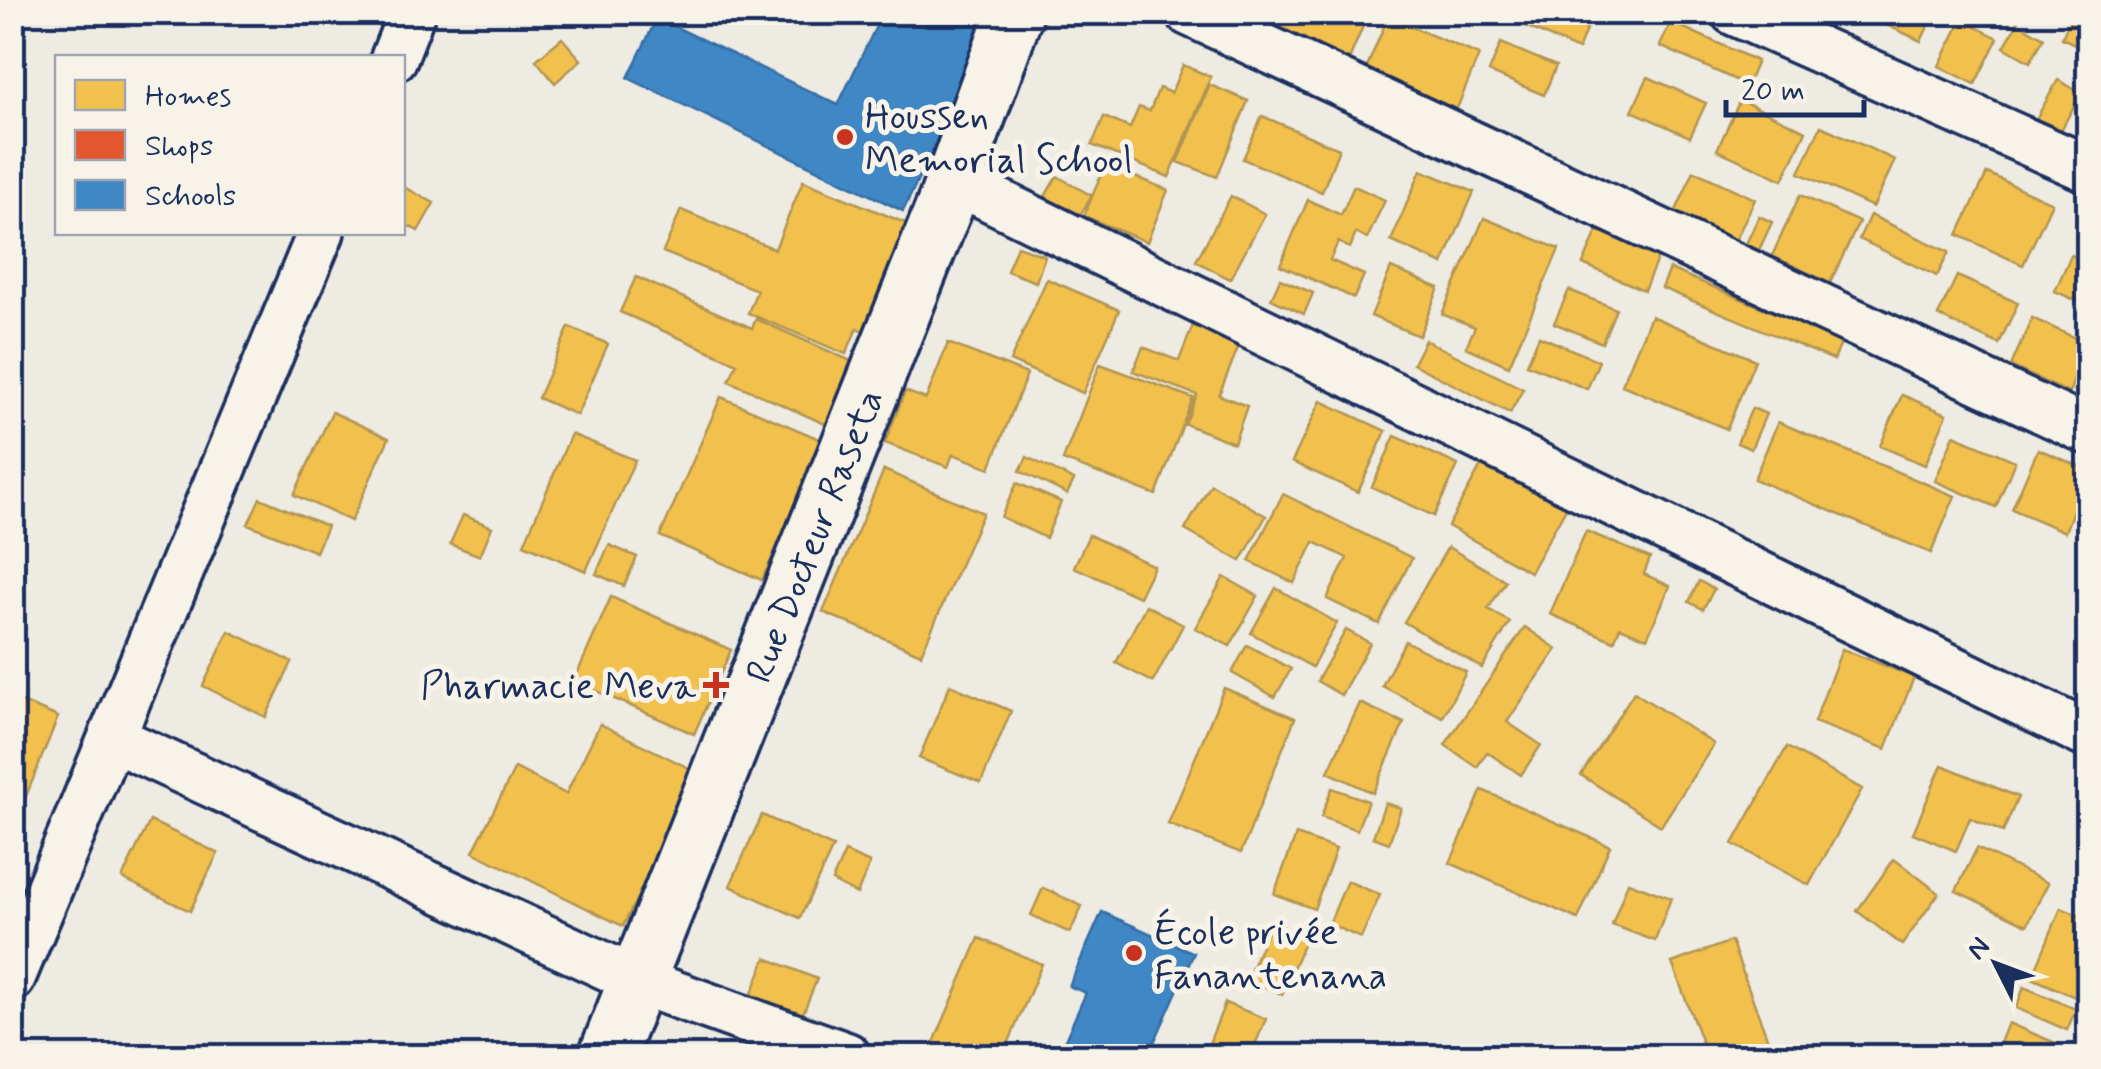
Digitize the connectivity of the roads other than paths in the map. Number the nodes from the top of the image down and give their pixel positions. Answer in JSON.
{"nodes":[{"id":1,"x":412,"y":12,"type":"edge"},
{"id":2,"x":1016,"y":12,"type":"edge"},
{"id":3,"x":1188,"y":12,"type":"edge"},
{"id":4,"x":1734,"y":12,"type":"edge"},
{"id":5,"x":395,"y":55,"type":"edge"},
{"id":6,"x":2088,"y":169,"type":"edge"},
{"id":7,"x":953,"y":180,"type":"junction"},
{"id":8,"x":320,"y":235,"type":"edge"},
{"id":9,"x":2088,"y":432,"type":"edge"},
{"id":10,"x":2088,"y":735,"type":"edge"},
{"id":11,"x":112,"y":738,"type":"junction"},
{"id":12,"x":12,"y":978,"type":"edge"},
{"id":13,"x":638,"y":982,"type":"junction"},
{"id":14,"x":607,"y":1056,"type":"edge"},
{"id":15,"x":847,"y":1056,"type":"edge"}],
"edges":[{"from":1,"to":5,"type":"street"},
{"from":2,"to":7,"type":"main road","name":"Rue Docteur Raseta"},
{"from":3,"to":9,"type":"street"},
{"from":4,"to":6,"type":"street"},
{"from":7,"to":10,"type":"street"},
{"from":7,"to":13,"type":"main road","name":"Rue Docteur Raseta"},
{"from":8,"to":11,"type":"street"},
{"from":11,"to":12,"type":"street"},
{"from":11,"to":13,"type":"street"},
{"from":13,"to":14,"type":"main road","name":"Rue Docteur Raseta"},
{"from":13,"to":15,"type":"street"}]}
